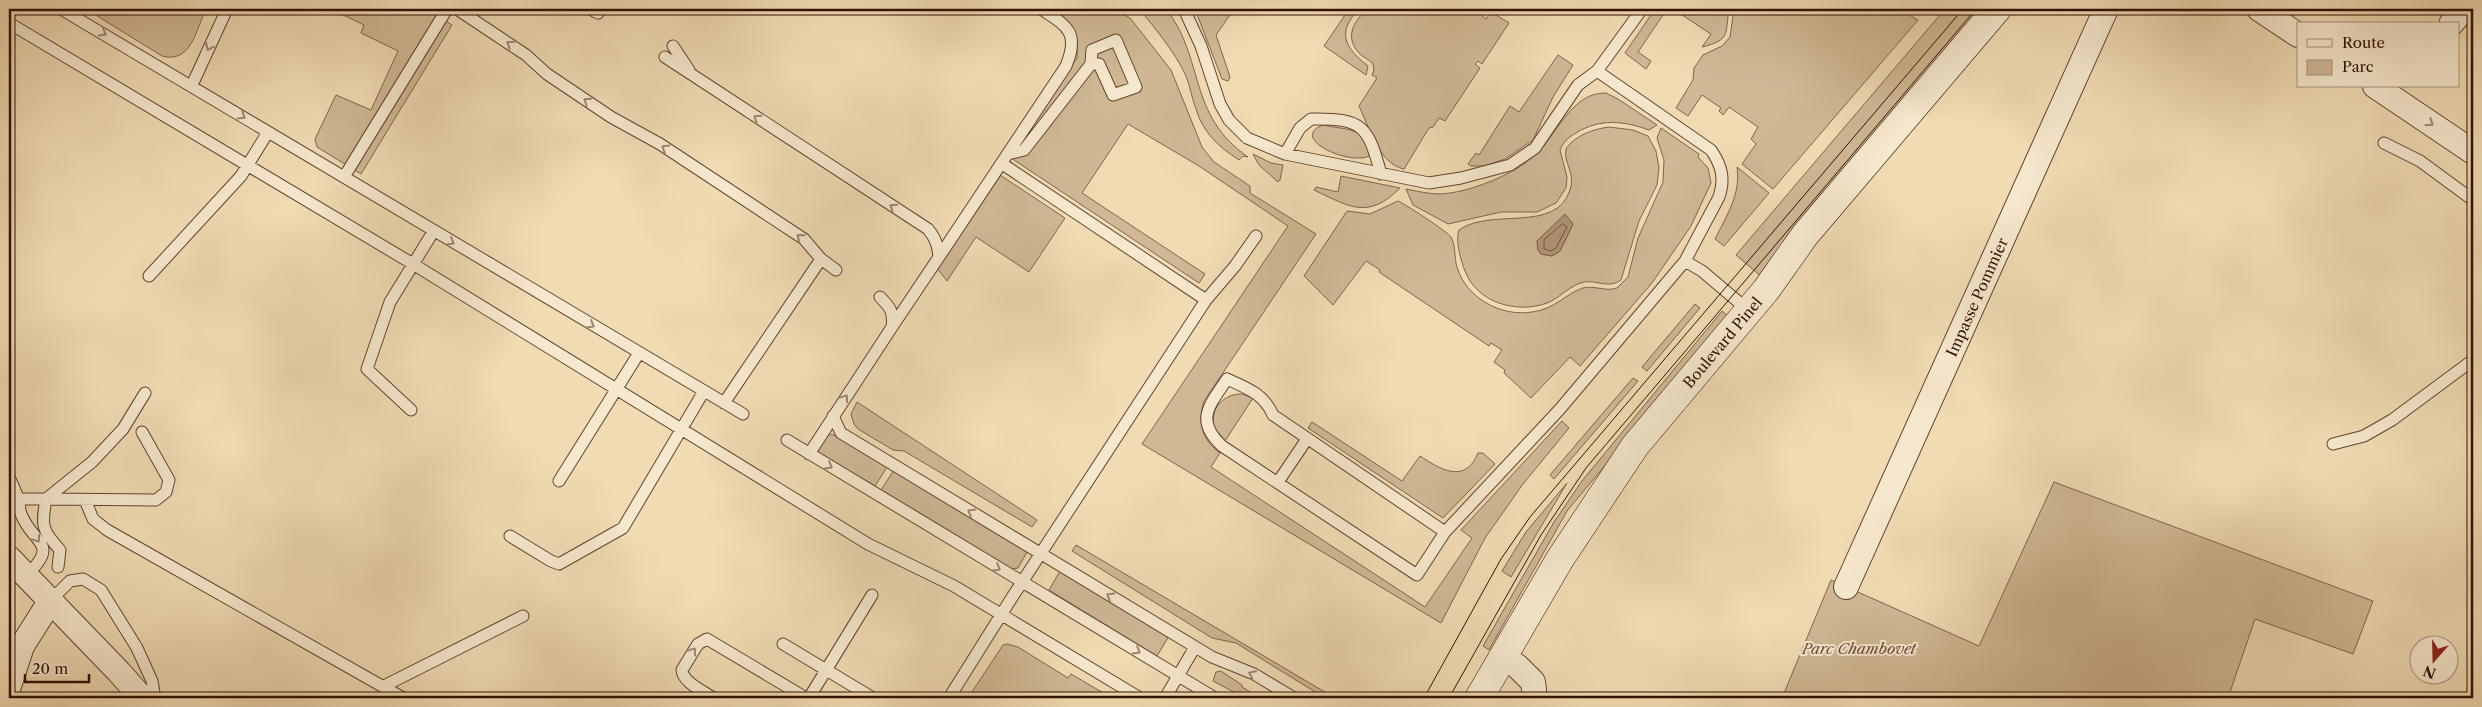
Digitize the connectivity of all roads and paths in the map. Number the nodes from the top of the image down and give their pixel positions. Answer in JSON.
{"nodes":[{"id":1,"x":61,"y":9,"type":"edge"},
{"id":2,"x":227,"y":9,"type":"edge"},
{"id":3,"x":447,"y":9,"type":"edge"},
{"id":4,"x":457,"y":9,"type":"edge"},
{"id":5,"x":1041,"y":9,"type":"edge"},
{"id":6,"x":1184,"y":9,"type":"edge"},
{"id":7,"x":1642,"y":9,"type":"edge"},
{"id":8,"x":1997,"y":9,"type":"edge"},
{"id":9,"x":2106,"y":9,"type":"edge"},
{"id":10,"x":2260,"y":9,"type":"edge"},
{"id":11,"x":2464,"y":9,"type":"edge"},
{"id":12,"x":2453,"y":22,"type":"edge"},
{"id":13,"x":9,"y":23,"type":"edge"},
{"id":14,"x":2297,"y":34,"type":"edge"},
{"id":15,"x":673,"y":46,"type":"dead end"},
{"id":16,"x":665,"y":57,"type":"dead end"},
{"id":17,"x":1091,"y":64,"type":"junction"},
{"id":18,"x":1597,"y":71,"type":"junction"},
{"id":19,"x":693,"y":76,"type":"junction"},
{"id":20,"x":192,"y":85,"type":"junction"},
{"id":21,"x":2388,"y":89,"type":"edge"},
{"id":22,"x":268,"y":132,"type":"junction"},
{"id":23,"x":2384,"y":143,"type":"dead end"},
{"id":24,"x":2473,"y":152,"type":"edge"},
{"id":25,"x":1008,"y":154,"type":"junction"},
{"id":26,"x":1285,"y":154,"type":"junction"},
{"id":27,"x":248,"y":166,"type":"junction"},
{"id":28,"x":1007,"y":167,"type":"dead end"},
{"id":29,"x":1381,"y":174,"type":"junction"},
{"id":30,"x":344,"y":177,"type":"junction"},
{"id":31,"x":2473,"y":200,"type":"edge"},
{"id":32,"x":433,"y":232,"type":"junction"},
{"id":33,"x":1256,"y":236,"type":"dead end"},
{"id":34,"x":939,"y":257,"type":"junction"},
{"id":35,"x":821,"y":259,"type":"junction"},
{"id":36,"x":1685,"y":261,"type":"junction"},
{"id":37,"x":413,"y":264,"type":"junction"},
{"id":38,"x":836,"y":270,"type":"dead end"},
{"id":39,"x":148,"y":276,"type":"dead end"},
{"id":40,"x":880,"y":297,"type":"dead end"},
{"id":41,"x":1206,"y":300,"type":"junction"},
{"id":42,"x":1748,"y":310,"type":"junction"},
{"id":43,"x":892,"y":327,"type":"junction"},
{"id":44,"x":638,"y":353,"type":"junction"},
{"id":45,"x":2473,"y":360,"type":"edge"},
{"id":46,"x":615,"y":388,"type":"junction"},
{"id":47,"x":704,"y":391,"type":"junction"},
{"id":48,"x":145,"y":393,"type":"dead end"},
{"id":49,"x":724,"y":404,"type":"junction"},
{"id":50,"x":411,"y":410,"type":"dead end"},
{"id":51,"x":743,"y":414,"type":"dead end"},
{"id":52,"x":833,"y":416,"type":"junction"},
{"id":53,"x":682,"y":429,"type":"junction"},
{"id":54,"x":142,"y":432,"type":"dead end"},
{"id":55,"x":1307,"y":439,"type":"junction"},
{"id":56,"x":787,"y":440,"type":"dead end"},
{"id":57,"x":2333,"y":444,"type":"dead end"},
{"id":58,"x":809,"y":454,"type":"junction"},
{"id":59,"x":9,"y":477,"type":"edge"},
{"id":60,"x":559,"y":481,"type":"dead end"},
{"id":61,"x":1278,"y":482,"type":"junction"},
{"id":62,"x":46,"y":498,"type":"junction"},
{"id":63,"x":19,"y":499,"type":"junction"},
{"id":64,"x":85,"y":500,"type":"junction"},
{"id":65,"x":1445,"y":532,"type":"junction"},
{"id":66,"x":510,"y":536,"type":"dead end"},
{"id":67,"x":1040,"y":553,"type":"junction"},
{"id":68,"x":9,"y":558,"type":"edge"},
{"id":69,"x":58,"y":567,"type":"dead end"},
{"id":70,"x":26,"y":576,"type":"junction"},
{"id":71,"x":1022,"y":583,"type":"junction"},
{"id":72,"x":1846,"y":586,"type":"dead end"},
{"id":73,"x":872,"y":595,"type":"dead end"},
{"id":74,"x":51,"y":600,"type":"junction"},
{"id":75,"x":1001,"y":615,"type":"junction"},
{"id":76,"x":524,"y":616,"type":"dead end"},
{"id":77,"x":783,"y":644,"type":"dead end"},
{"id":78,"x":1195,"y":647,"type":"junction"},
{"id":79,"x":1503,"y":658,"type":"junction"},
{"id":80,"x":827,"y":670,"type":"junction"},
{"id":81,"x":1179,"y":676,"type":"junction"},
{"id":82,"x":9,"y":686,"type":"edge"},
{"id":83,"x":384,"y":686,"type":"junction"},
{"id":84,"x":142,"y":698,"type":"edge"},
{"id":85,"x":154,"y":698,"type":"edge"},
{"id":86,"x":403,"y":698,"type":"edge"},
{"id":87,"x":713,"y":698,"type":"edge"},
{"id":88,"x":808,"y":698,"type":"edge"},
{"id":89,"x":873,"y":698,"type":"edge"},
{"id":90,"x":949,"y":698,"type":"edge"},
{"id":91,"x":1140,"y":698,"type":"edge"},
{"id":92,"x":1166,"y":698,"type":"edge"},
{"id":93,"x":1215,"y":698,"type":"edge"},
{"id":94,"x":1294,"y":698,"type":"edge"},
{"id":95,"x":1479,"y":698,"type":"edge"},
{"id":96,"x":1535,"y":698,"type":"edge"}],
"edges":[{"from":1,"to":20,"type":"lane","one_way":true},
{"from":2,"to":20,"type":"lane","one_way":true},
{"from":3,"to":30,"type":"lane"},
{"from":35,"to":4,"type":"lane","one_way":true},
{"from":5,"to":25,"type":"lane"},
{"from":6,"to":26,"type":"lane"},
{"from":7,"to":18,"type":"lane"},
{"from":8,"to":42,"type":"main road","name":"Boulevard Pinel"},
{"from":9,"to":72,"type":"street","name":"Impasse Pommier"},
{"from":10,"to":14,"type":"street"},
{"from":11,"to":12,"type":"street"},
{"from":13,"to":27,"type":"lane"},
{"from":15,"to":19,"type":"lane"},
{"from":16,"to":19,"type":"lane"},
{"from":17,"to":17,"type":"lane"},
{"from":17,"to":25,"type":"lane"},
{"from":18,"to":29,"type":"lane"},
{"from":18,"to":36,"type":"lane"},
{"from":34,"to":19,"type":"lane","one_way":true},
{"from":20,"to":22,"type":"lane","one_way":true},
{"from":21,"to":24,"type":"street","one_way":true},
{"from":22,"to":27,"type":"lane"},
{"from":22,"to":30,"type":"lane"},
{"from":23,"to":31,"type":"lane"},
{"from":25,"to":34,"type":"lane"},
{"from":26,"to":29,"type":"lane"},
{"from":26,"to":29,"type":"lane"},
{"from":27,"to":37,"type":"lane"},
{"from":27,"to":39,"type":"lane"},
{"from":28,"to":41,"type":"lane"},
{"from":30,"to":32,"type":"lane"},
{"from":32,"to":37,"type":"lane"},
{"from":32,"to":44,"type":"lane","one_way":true},
{"from":33,"to":41,"type":"lane"},
{"from":34,"to":43,"type":"lane"},
{"from":35,"to":38,"type":"lane"},
{"from":35,"to":49,"type":"lane"},
{"from":36,"to":42,"type":"lane"},
{"from":36,"to":65,"type":"lane"},
{"from":37,"to":46,"type":"lane"},
{"from":37,"to":50,"type":"lane"},
{"from":40,"to":43,"type":"lane"},
{"from":41,"to":67,"type":"lane"},
{"from":42,"to":79,"type":"main road","name":"Boulevard Pinel"},
{"from":52,"to":43,"type":"lane","one_way":true},
{"from":44,"to":46,"type":"lane"},
{"from":44,"to":47,"type":"lane"},
{"from":45,"to":57,"type":"lane"},
{"from":46,"to":53,"type":"lane"},
{"from":46,"to":60,"type":"lane"},
{"from":47,"to":49,"type":"lane"},
{"from":47,"to":53,"type":"lane"},
{"from":48,"to":62,"type":"lane"},
{"from":49,"to":51,"type":"lane"},
{"from":52,"to":58,"type":"lane"},
{"from":67,"to":52,"type":"lane","one_way":true},
{"from":53,"to":66,"type":"lane"},
{"from":53,"to":75,"type":"lane"},
{"from":54,"to":64,"type":"lane"},
{"from":55,"to":61,"type":"lane"},
{"from":55,"to":61,"type":"lane"},
{"from":55,"to":65,"type":"lane"},
{"from":56,"to":58,"type":"lane"},
{"from":58,"to":71,"type":"lane","one_way":true},
{"from":59,"to":63,"type":"lane"},
{"from":61,"to":65,"type":"lane"},
{"from":62,"to":63,"type":"lane"},
{"from":62,"to":64,"type":"lane"},
{"from":62,"to":69,"type":"lane"},
{"from":63,"to":70,"type":"lane","one_way":true},
{"from":64,"to":83,"type":"lane"},
{"from":67,"to":71,"type":"lane"},
{"from":78,"to":67,"type":"lane","one_way":true},
{"from":68,"to":70,"type":"street"},
{"from":70,"to":74,"type":"street"},
{"from":71,"to":75,"type":"lane"},
{"from":71,"to":81,"type":"lane","one_way":true},
{"from":73,"to":80,"type":"lane"},
{"from":74,"to":82,"type":"street"},
{"from":74,"to":84,"type":"street"},
{"from":74,"to":85,"type":"lane"},
{"from":75,"to":90,"type":"lane"},
{"from":75,"to":91,"type":"lane"},
{"from":76,"to":83,"type":"lane"},
{"from":77,"to":80,"type":"lane"},
{"from":78,"to":81,"type":"lane"},
{"from":94,"to":78,"type":"lane","one_way":true},
{"from":79,"to":95,"type":"main road","name":"Boulevard Pinel"},
{"from":79,"to":96,"type":"street"},
{"from":80,"to":88,"type":"lane"},
{"from":80,"to":89,"type":"lane"},
{"from":81,"to":92,"type":"lane"},
{"from":81,"to":93,"type":"lane"},
{"from":83,"to":86,"type":"lane"},
{"from":87,"to":88,"type":"lane","one_way":true}]}
